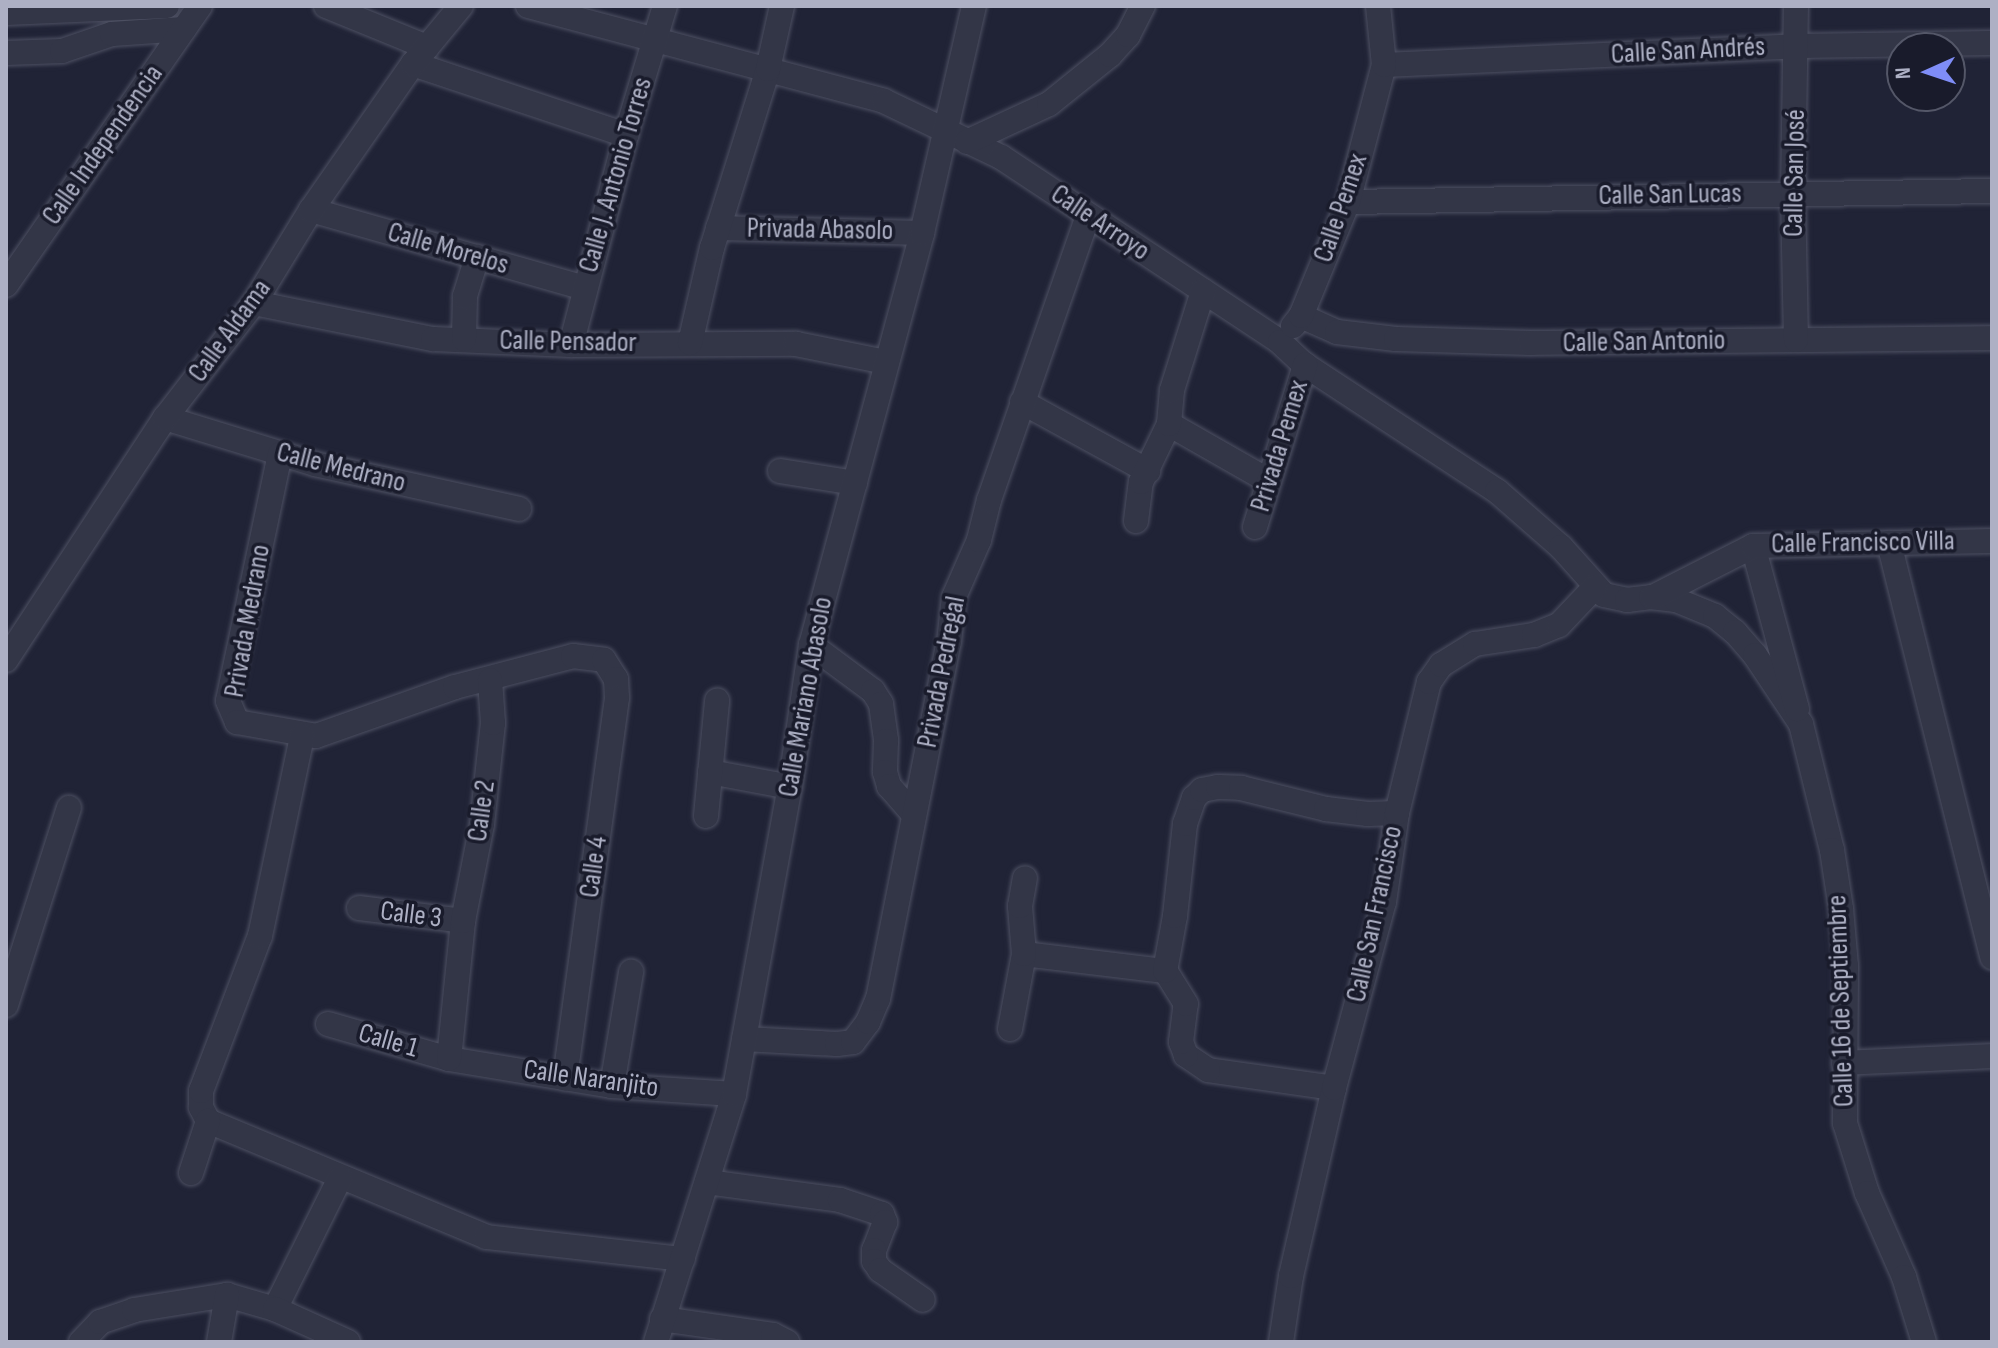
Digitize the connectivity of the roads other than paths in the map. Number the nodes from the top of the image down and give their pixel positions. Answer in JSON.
{"nodes":[{"id":1,"x":167,"y":6,"type":"edge"},
{"id":2,"x":200,"y":6,"type":"edge"},
{"id":3,"x":326,"y":6,"type":"edge"},
{"id":4,"x":461,"y":6,"type":"edge"},
{"id":5,"x":528,"y":6,"type":"edge"},
{"id":6,"x":665,"y":6,"type":"edge"},
{"id":7,"x":782,"y":6,"type":"edge"},
{"id":8,"x":974,"y":6,"type":"edge"},
{"id":9,"x":1143,"y":6,"type":"edge"},
{"id":10,"x":1378,"y":6,"type":"edge"},
{"id":11,"x":1796,"y":6,"type":"edge"},
{"id":12,"x":6,"y":13,"type":"edge"},
{"id":13,"x":184,"y":29,"type":"junction"},
{"id":14,"x":656,"y":38,"type":"junction"},
{"id":15,"x":1992,"y":43,"type":"edge"},
{"id":16,"x":1797,"y":46,"type":"junction"},
{"id":17,"x":6,"y":53,"type":"edge"},
{"id":18,"x":420,"y":55,"type":"junction"},
{"id":19,"x":1384,"y":65,"type":"junction"},
{"id":20,"x":768,"y":69,"type":"junction"},
{"id":21,"x":626,"y":135,"type":"junction"},
{"id":22,"x":957,"y":137,"type":"junction"},
{"id":23,"x":1992,"y":191,"type":"edge"},
{"id":24,"x":1793,"y":192,"type":"junction"},
{"id":25,"x":1348,"y":202,"type":"junction"},
{"id":26,"x":311,"y":210,"type":"junction"},
{"id":27,"x":1088,"y":216,"type":"junction"},
{"id":28,"x":718,"y":228,"type":"junction"},
{"id":29,"x":922,"y":233,"type":"junction"},
{"id":30,"x":477,"y":257,"type":"junction"},
{"id":31,"x":6,"y":285,"type":"edge"},
{"id":32,"x":584,"y":288,"type":"junction"},
{"id":33,"x":1203,"y":291,"type":"junction"},
{"id":34,"x":254,"y":303,"type":"junction"},
{"id":35,"x":1301,"y":316,"type":"junction"},
{"id":36,"x":1992,"y":338,"type":"edge"},
{"id":37,"x":464,"y":339,"type":"junction"},
{"id":38,"x":1796,"y":340,"type":"junction"},
{"id":39,"x":1280,"y":342,"type":"junction"},
{"id":40,"x":690,"y":343,"type":"junction"},
{"id":41,"x":571,"y":345,"type":"junction"},
{"id":42,"x":885,"y":362,"type":"junction"},
{"id":43,"x":1305,"y":365,"type":"junction"},
{"id":44,"x":1022,"y":402,"type":"junction"},
{"id":45,"x":165,"y":418,"type":"junction"},
{"id":46,"x":1169,"y":424,"type":"junction"},
{"id":47,"x":280,"y":454,"type":"junction"},
{"id":48,"x":780,"y":471,"type":"dead end"},
{"id":49,"x":1148,"y":471,"type":"junction"},
{"id":50,"x":1269,"y":481,"type":"junction"},
{"id":51,"x":855,"y":483,"type":"junction"},
{"id":52,"x":519,"y":509,"type":"dead end"},
{"id":53,"x":1136,"y":521,"type":"dead end"},
{"id":54,"x":1255,"y":527,"type":"dead end"},
{"id":55,"x":1992,"y":541,"type":"edge"},
{"id":56,"x":1889,"y":543,"type":"junction"},
{"id":57,"x":1753,"y":546,"type":"junction"},
{"id":58,"x":1595,"y":587,"type":"junction"},
{"id":59,"x":1651,"y":597,"type":"junction"},
{"id":60,"x":811,"y":645,"type":"junction"},
{"id":61,"x":6,"y":660,"type":"edge"},
{"id":62,"x":490,"y":680,"type":"junction"},
{"id":63,"x":717,"y":701,"type":"dead end"},
{"id":64,"x":1801,"y":724,"type":"junction"},
{"id":65,"x":302,"y":736,"type":"junction"},
{"id":66,"x":710,"y":772,"type":"junction"},
{"id":67,"x":790,"y":787,"type":"junction"},
{"id":68,"x":69,"y":808,"type":"dead end"},
{"id":69,"x":1397,"y":813,"type":"junction"},
{"id":70,"x":913,"y":814,"type":"junction"},
{"id":71,"x":706,"y":816,"type":"dead end"},
{"id":72,"x":1025,"y":878,"type":"dead end"},
{"id":73,"x":359,"y":908,"type":"dead end"},
{"id":74,"x":463,"y":921,"type":"junction"},
{"id":75,"x":1024,"y":954,"type":"junction"},
{"id":76,"x":1992,"y":957,"type":"edge"},
{"id":77,"x":1165,"y":971,"type":"junction"},
{"id":78,"x":631,"y":972,"type":"dead end"},
{"id":79,"x":6,"y":1005,"type":"edge"},
{"id":80,"x":328,"y":1024,"type":"dead end"},
{"id":81,"x":1010,"y":1029,"type":"dead end"},
{"id":82,"x":744,"y":1039,"type":"junction"},
{"id":83,"x":1992,"y":1056,"type":"edge"},
{"id":84,"x":449,"y":1059,"type":"junction"},
{"id":85,"x":1844,"y":1063,"type":"junction"},
{"id":86,"x":565,"y":1078,"type":"junction"},
{"id":87,"x":612,"y":1086,"type":"junction"},
{"id":88,"x":1334,"y":1088,"type":"junction"},
{"id":89,"x":734,"y":1094,"type":"junction"},
{"id":90,"x":208,"y":1121,"type":"junction"},
{"id":91,"x":191,"y":1173,"type":"dead end"},
{"id":92,"x":340,"y":1178,"type":"junction"},
{"id":93,"x":707,"y":1182,"type":"junction"},
{"id":94,"x":683,"y":1259,"type":"junction"},
{"id":95,"x":227,"y":1295,"type":"junction"},
{"id":96,"x":923,"y":1300,"type":"dead end"},
{"id":97,"x":275,"y":1309,"type":"junction"},
{"id":98,"x":659,"y":1330,"type":"edge"},
{"id":99,"x":787,"y":1341,"type":"edge"},
{"id":100,"x":81,"y":1342,"type":"edge"},
{"id":101,"x":219,"y":1342,"type":"edge"},
{"id":102,"x":348,"y":1342,"type":"edge"},
{"id":103,"x":1281,"y":1342,"type":"edge"},
{"id":104,"x":1924,"y":1342,"type":"edge"}],
"edges":[{"from":1,"to":12,"type":"street"},
{"from":2,"to":13,"type":"street","name":"Calle Independencia"},
{"from":3,"to":18,"type":"street"},
{"from":4,"to":18,"type":"street","name":"Calle Aldama"},
{"from":5,"to":14,"type":"street","name":"Calle Arroyo"},
{"from":6,"to":14,"type":"street","name":"Calle J. Antonio Torres"},
{"from":7,"to":20,"type":"street"},
{"from":8,"to":22,"type":"street","name":"Calle Mariano Abasolo"},
{"from":9,"to":22,"type":"street"},
{"from":10,"to":19,"type":"street"},
{"from":11,"to":16,"type":"street","name":"Calle San José"},
{"from":13,"to":17,"type":"street"},
{"from":13,"to":31,"type":"street","name":"Calle Independencia"},
{"from":14,"to":20,"type":"street","name":"Calle Arroyo"},
{"from":14,"to":21,"type":"street","name":"Calle J. Antonio Torres"},
{"from":15,"to":16,"type":"street","name":"Calle San Andrés"},
{"from":16,"to":19,"type":"street","name":"Calle San Andrés"},
{"from":16,"to":24,"type":"street","name":"Calle San José"},
{"from":18,"to":21,"type":"street"},
{"from":18,"to":26,"type":"street","name":"Calle Aldama"},
{"from":19,"to":25,"type":"street","name":"Calle Pemex"},
{"from":20,"to":22,"type":"street","name":"Calle Arroyo"},
{"from":20,"to":28,"type":"street"},
{"from":21,"to":32,"type":"street","name":"Calle J. Antonio Torres"},
{"from":22,"to":27,"type":"street","name":"Calle Arroyo"},
{"from":22,"to":29,"type":"street","name":"Calle Mariano Abasolo"},
{"from":23,"to":24,"type":"street","name":"Calle San Lucas"},
{"from":24,"to":25,"type":"street","name":"Calle San Lucas"},
{"from":24,"to":38,"type":"street","name":"Calle San José"},
{"from":25,"to":35,"type":"street","name":"Calle Pemex"},
{"from":26,"to":30,"type":"street","name":"Calle Morelos"},
{"from":26,"to":34,"type":"street","name":"Calle Aldama"},
{"from":27,"to":33,"type":"street","name":"Calle Arroyo"},
{"from":27,"to":44,"type":"street","name":"Privada Pedregal"},
{"from":28,"to":29,"type":"street","name":"Privada Abasolo"},
{"from":28,"to":40,"type":"street"},
{"from":29,"to":42,"type":"street","name":"Calle Mariano Abasolo"},
{"from":30,"to":32,"type":"street","name":"Calle Morelos"},
{"from":30,"to":37,"type":"street"},
{"from":32,"to":41,"type":"street","name":"Calle J. Antonio Torres"},
{"from":33,"to":39,"type":"street","name":"Calle Arroyo"},
{"from":33,"to":46,"type":"street"},
{"from":34,"to":37,"type":"street","name":"Calle Pensador"},
{"from":34,"to":45,"type":"street","name":"Calle Aldama"},
{"from":35,"to":38,"type":"street","name":"Calle San Antonio"},
{"from":35,"to":39,"type":"street","name":"Calle Pemex"},
{"from":36,"to":38,"type":"street","name":"Calle San Antonio"},
{"from":37,"to":41,"type":"street","name":"Calle Pensador"},
{"from":39,"to":43,"type":"street","name":"Calle Arroyo"},
{"from":40,"to":41,"type":"street","name":"Calle Pensador"},
{"from":40,"to":42,"type":"street","name":"Calle Pensador"},
{"from":42,"to":51,"type":"street","name":"Calle Mariano Abasolo"},
{"from":43,"to":50,"type":"street","name":"Privada Pemex"},
{"from":43,"to":58,"type":"street","name":"Calle Arroyo"},
{"from":44,"to":49,"type":"street"},
{"from":44,"to":70,"type":"street","name":"Privada Pedregal"},
{"from":45,"to":47,"type":"street","name":"Calle Medrano"},
{"from":45,"to":61,"type":"street","name":"Calle Aldama"},
{"from":46,"to":49,"type":"street"},
{"from":46,"to":50,"type":"street"},
{"from":47,"to":52,"type":"street","name":"Calle Medrano"},
{"from":47,"to":65,"type":"street","name":"Privada Medrano"},
{"from":48,"to":51,"type":"street"},
{"from":49,"to":53,"type":"street"},
{"from":50,"to":54,"type":"street","name":"Privada Pemex"},
{"from":51,"to":60,"type":"street","name":"Calle Mariano Abasolo"},
{"from":55,"to":56,"type":"street","name":"Calle Francisco Villa"},
{"from":56,"to":57,"type":"street","name":"Calle Francisco Villa"},
{"from":56,"to":76,"type":"street"},
{"from":57,"to":59,"type":"street","name":"Calle Francisco Villa"},
{"from":57,"to":64,"type":"street"},
{"from":58,"to":59,"type":"street","name":"Calle 16 de Septiembre"},
{"from":58,"to":69,"type":"street","name":"Calle San Francisco"},
{"from":59,"to":64,"type":"street","name":"Calle 16 de Septiembre"},
{"from":60,"to":67,"type":"street","name":"Calle Mariano Abasolo"},
{"from":60,"to":70,"type":"street"},
{"from":62,"to":65,"type":"street"},
{"from":62,"to":74,"type":"street","name":"Calle 2"},
{"from":62,"to":86,"type":"street","name":"Calle 4"},
{"from":63,"to":66,"type":"street"},
{"from":64,"to":85,"type":"street","name":"Calle 16 de Septiembre"},
{"from":65,"to":90,"type":"street"},
{"from":66,"to":67,"type":"street"},
{"from":66,"to":71,"type":"street"},
{"from":67,"to":82,"type":"street","name":"Calle Mariano Abasolo"},
{"from":68,"to":79,"type":"street"},
{"from":69,"to":77,"type":"street"},
{"from":69,"to":88,"type":"street","name":"Calle San Francisco"},
{"from":70,"to":82,"type":"street","name":"Privada Pedregal"},
{"from":72,"to":75,"type":"street"},
{"from":73,"to":74,"type":"street","name":"Calle 3"},
{"from":74,"to":84,"type":"street","name":"Calle 2"},
{"from":75,"to":77,"type":"street"},
{"from":75,"to":81,"type":"street"},
{"from":77,"to":88,"type":"street"},
{"from":78,"to":87,"type":"street"},
{"from":80,"to":84,"type":"street","name":"Calle 1"},
{"from":82,"to":89,"type":"street","name":"Calle Mariano Abasolo"},
{"from":83,"to":85,"type":"street"},
{"from":84,"to":86,"type":"street","name":"Calle Naranjito"},
{"from":85,"to":104,"type":"street","name":"Calle 16 de Septiembre"},
{"from":86,"to":87,"type":"street","name":"Calle Naranjito"},
{"from":87,"to":89,"type":"street","name":"Calle Naranjito"},
{"from":88,"to":103,"type":"street","name":"Calle San Francisco"},
{"from":89,"to":93,"type":"street","name":"Calle Mariano Abasolo"},
{"from":90,"to":91,"type":"street"},
{"from":90,"to":92,"type":"street"},
{"from":92,"to":94,"type":"street"},
{"from":92,"to":97,"type":"street"},
{"from":93,"to":94,"type":"street","name":"Calle Mariano Abasolo"},
{"from":93,"to":96,"type":"street"},
{"from":94,"to":98,"type":"street","name":"Calle Mariano Abasolo"},
{"from":95,"to":97,"type":"street"},
{"from":95,"to":100,"type":"street"},
{"from":95,"to":101,"type":"street"},
{"from":97,"to":102,"type":"street"},
{"from":98,"to":99,"type":"street"}]}
